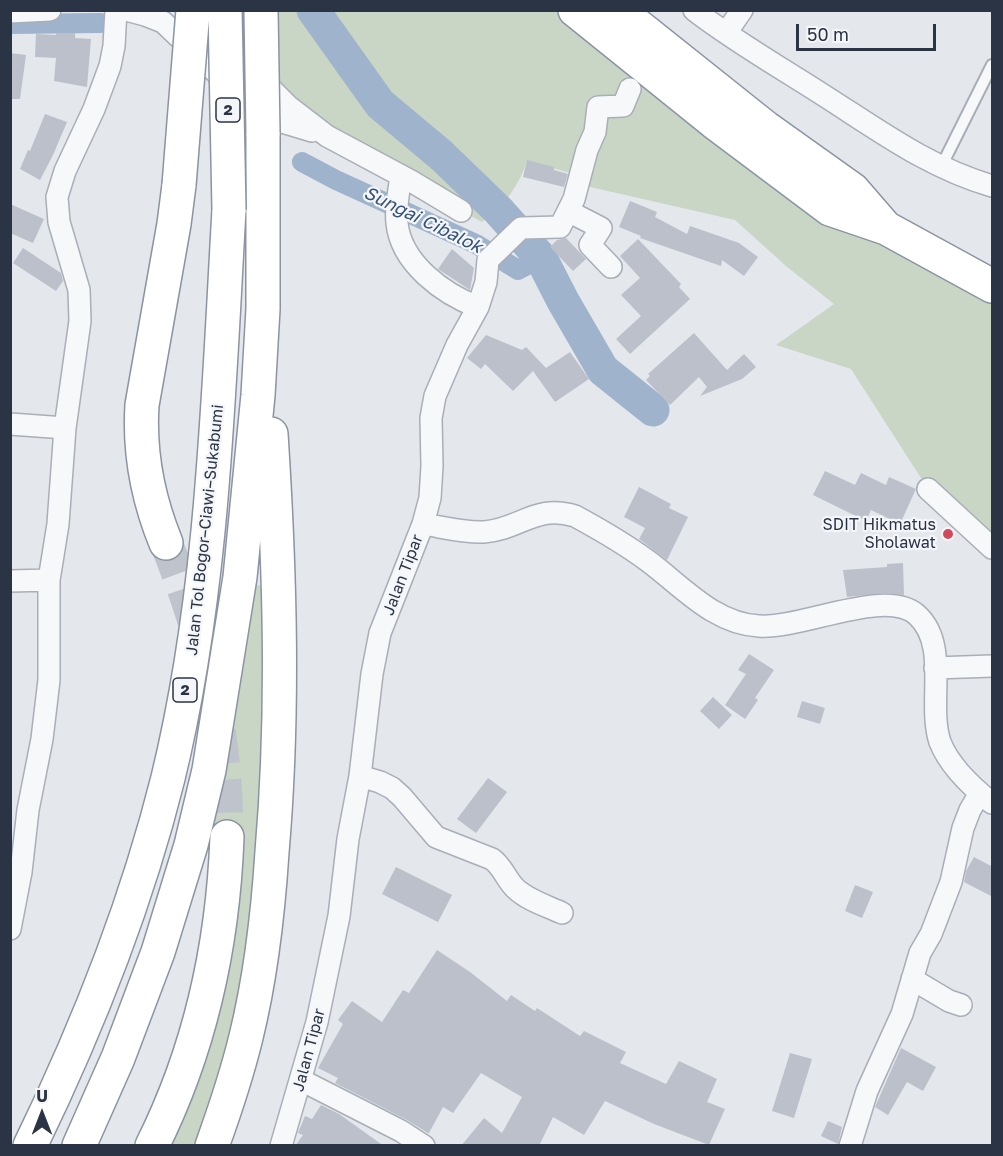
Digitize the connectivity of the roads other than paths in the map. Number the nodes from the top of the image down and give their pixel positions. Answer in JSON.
{"nodes":[{"id":1,"x":50,"y":10,"type":"edge"},
{"id":2,"x":195,"y":10,"type":"edge"},
{"id":3,"x":225,"y":10,"type":"edge"},
{"id":4,"x":261,"y":10,"type":"edge"},
{"id":5,"x":575,"y":10,"type":"edge"},
{"id":6,"x":618,"y":10,"type":"edge"},
{"id":7,"x":694,"y":10,"type":"edge"},
{"id":8,"x":742,"y":10,"type":"edge"},
{"id":9,"x":10,"y":12,"type":"edge"},
{"id":10,"x":118,"y":19,"type":"edge"},
{"id":11,"x":726,"y":33,"type":"junction"},
{"id":12,"x":993,"y":65,"type":"edge"},
{"id":13,"x":630,"y":89,"type":"dead end"},
{"id":14,"x":327,"y":136,"type":"junction"},
{"id":15,"x":941,"y":167,"type":"junction"},
{"id":16,"x":400,"y":185,"type":"junction"},
{"id":17,"x":993,"y":186,"type":"edge"},
{"id":18,"x":460,"y":211,"type":"dead end"},
{"id":19,"x":567,"y":211,"type":"junction"},
{"id":20,"x":886,"y":228,"type":"junction"},
{"id":21,"x":610,"y":267,"type":"dead end"},
{"id":22,"x":993,"y":286,"type":"edge"},
{"id":23,"x":478,"y":307,"type":"junction"},
{"id":24,"x":263,"y":309,"type":"junction"},
{"id":25,"x":10,"y":424,"type":"edge"},
{"id":26,"x":65,"y":428,"type":"junction"},
{"id":27,"x":928,"y":489,"type":"dead end"},
{"id":28,"x":423,"y":524,"type":"junction"},
{"id":29,"x":166,"y":543,"type":"tunnel mouth"},
{"id":30,"x":993,"y":549,"type":"edge"},
{"id":31,"x":49,"y":580,"type":"junction"},
{"id":32,"x":10,"y":581,"type":"edge"},
{"id":33,"x":993,"y":666,"type":"edge"},
{"id":34,"x":935,"y":668,"type":"junction"},
{"id":35,"x":360,"y":776,"type":"junction"},
{"id":36,"x":986,"y":798,"type":"edge"},
{"id":37,"x":227,"y":837,"type":"tunnel mouth"},
{"id":38,"x":562,"y":913,"type":"dead end"},
{"id":39,"x":10,"y":929,"type":"edge"},
{"id":40,"x":912,"y":979,"type":"junction"},
{"id":41,"x":961,"y":1005,"type":"dead end"},
{"id":42,"x":301,"y":1080,"type":"junction"},
{"id":43,"x":30,"y":1146,"type":"edge"},
{"id":44,"x":79,"y":1146,"type":"edge"},
{"id":45,"x":152,"y":1146,"type":"edge"},
{"id":46,"x":212,"y":1146,"type":"edge"},
{"id":47,"x":281,"y":1146,"type":"edge"},
{"id":48,"x":424,"y":1146,"type":"edge"},
{"id":49,"x":850,"y":1146,"type":"edge"}],
"edges":[{"from":1,"to":9,"type":"street"},
{"from":2,"to":14,"type":"street"},
{"from":2,"to":29,"type":"highway","bridge":true},
{"from":3,"to":43,"type":"highway","name":"Jalan Tol Bogor–Ciawi–Sukabumi","number":"2","bridge":true},
{"from":4,"to":24,"type":"highway","number":"2","bridge":true},
{"from":5,"to":20,"type":"highway"},
{"from":6,"to":20,"type":"highway"},
{"from":7,"to":11,"type":"street"},
{"from":8,"to":11,"type":"street"},
{"from":10,"to":14,"type":"street"},
{"from":10,"to":26,"type":"street"},
{"from":11,"to":15,"type":"street"},
{"from":12,"to":15,"type":"lane"},
{"from":13,"to":19,"type":"street","name":"Jalan Tipar"},
{"from":14,"to":16,"type":"street"},
{"from":15,"to":17,"type":"street"},
{"from":16,"to":18,"type":"street"},
{"from":16,"to":23,"type":"street"},
{"from":19,"to":21,"type":"street"},
{"from":19,"to":23,"type":"street","name":"Jalan Tipar"},
{"from":20,"to":22,"type":"highway"},
{"from":23,"to":28,"type":"street","name":"Jalan Tipar"},
{"from":24,"to":44,"type":"highway","number":"2"},
{"from":24,"to":46,"type":"highway","number":"2"},
{"from":25,"to":26,"type":"street"},
{"from":26,"to":31,"type":"street"},
{"from":27,"to":30,"type":"street"},
{"from":28,"to":34,"type":"street"},
{"from":28,"to":35,"type":"street","name":"Jalan Tipar"},
{"from":31,"to":32,"type":"street"},
{"from":31,"to":39,"type":"street"},
{"from":33,"to":34,"type":"street"},
{"from":34,"to":36,"type":"street"},
{"from":35,"to":38,"type":"street"},
{"from":35,"to":42,"type":"street","name":"Jalan Tipar"},
{"from":36,"to":40,"type":"street"},
{"from":37,"to":45,"type":"highway"},
{"from":40,"to":41,"type":"street"},
{"from":40,"to":49,"type":"street"},
{"from":42,"to":47,"type":"street","name":"Jalan Tipar"},
{"from":42,"to":48,"type":"street"}]}
